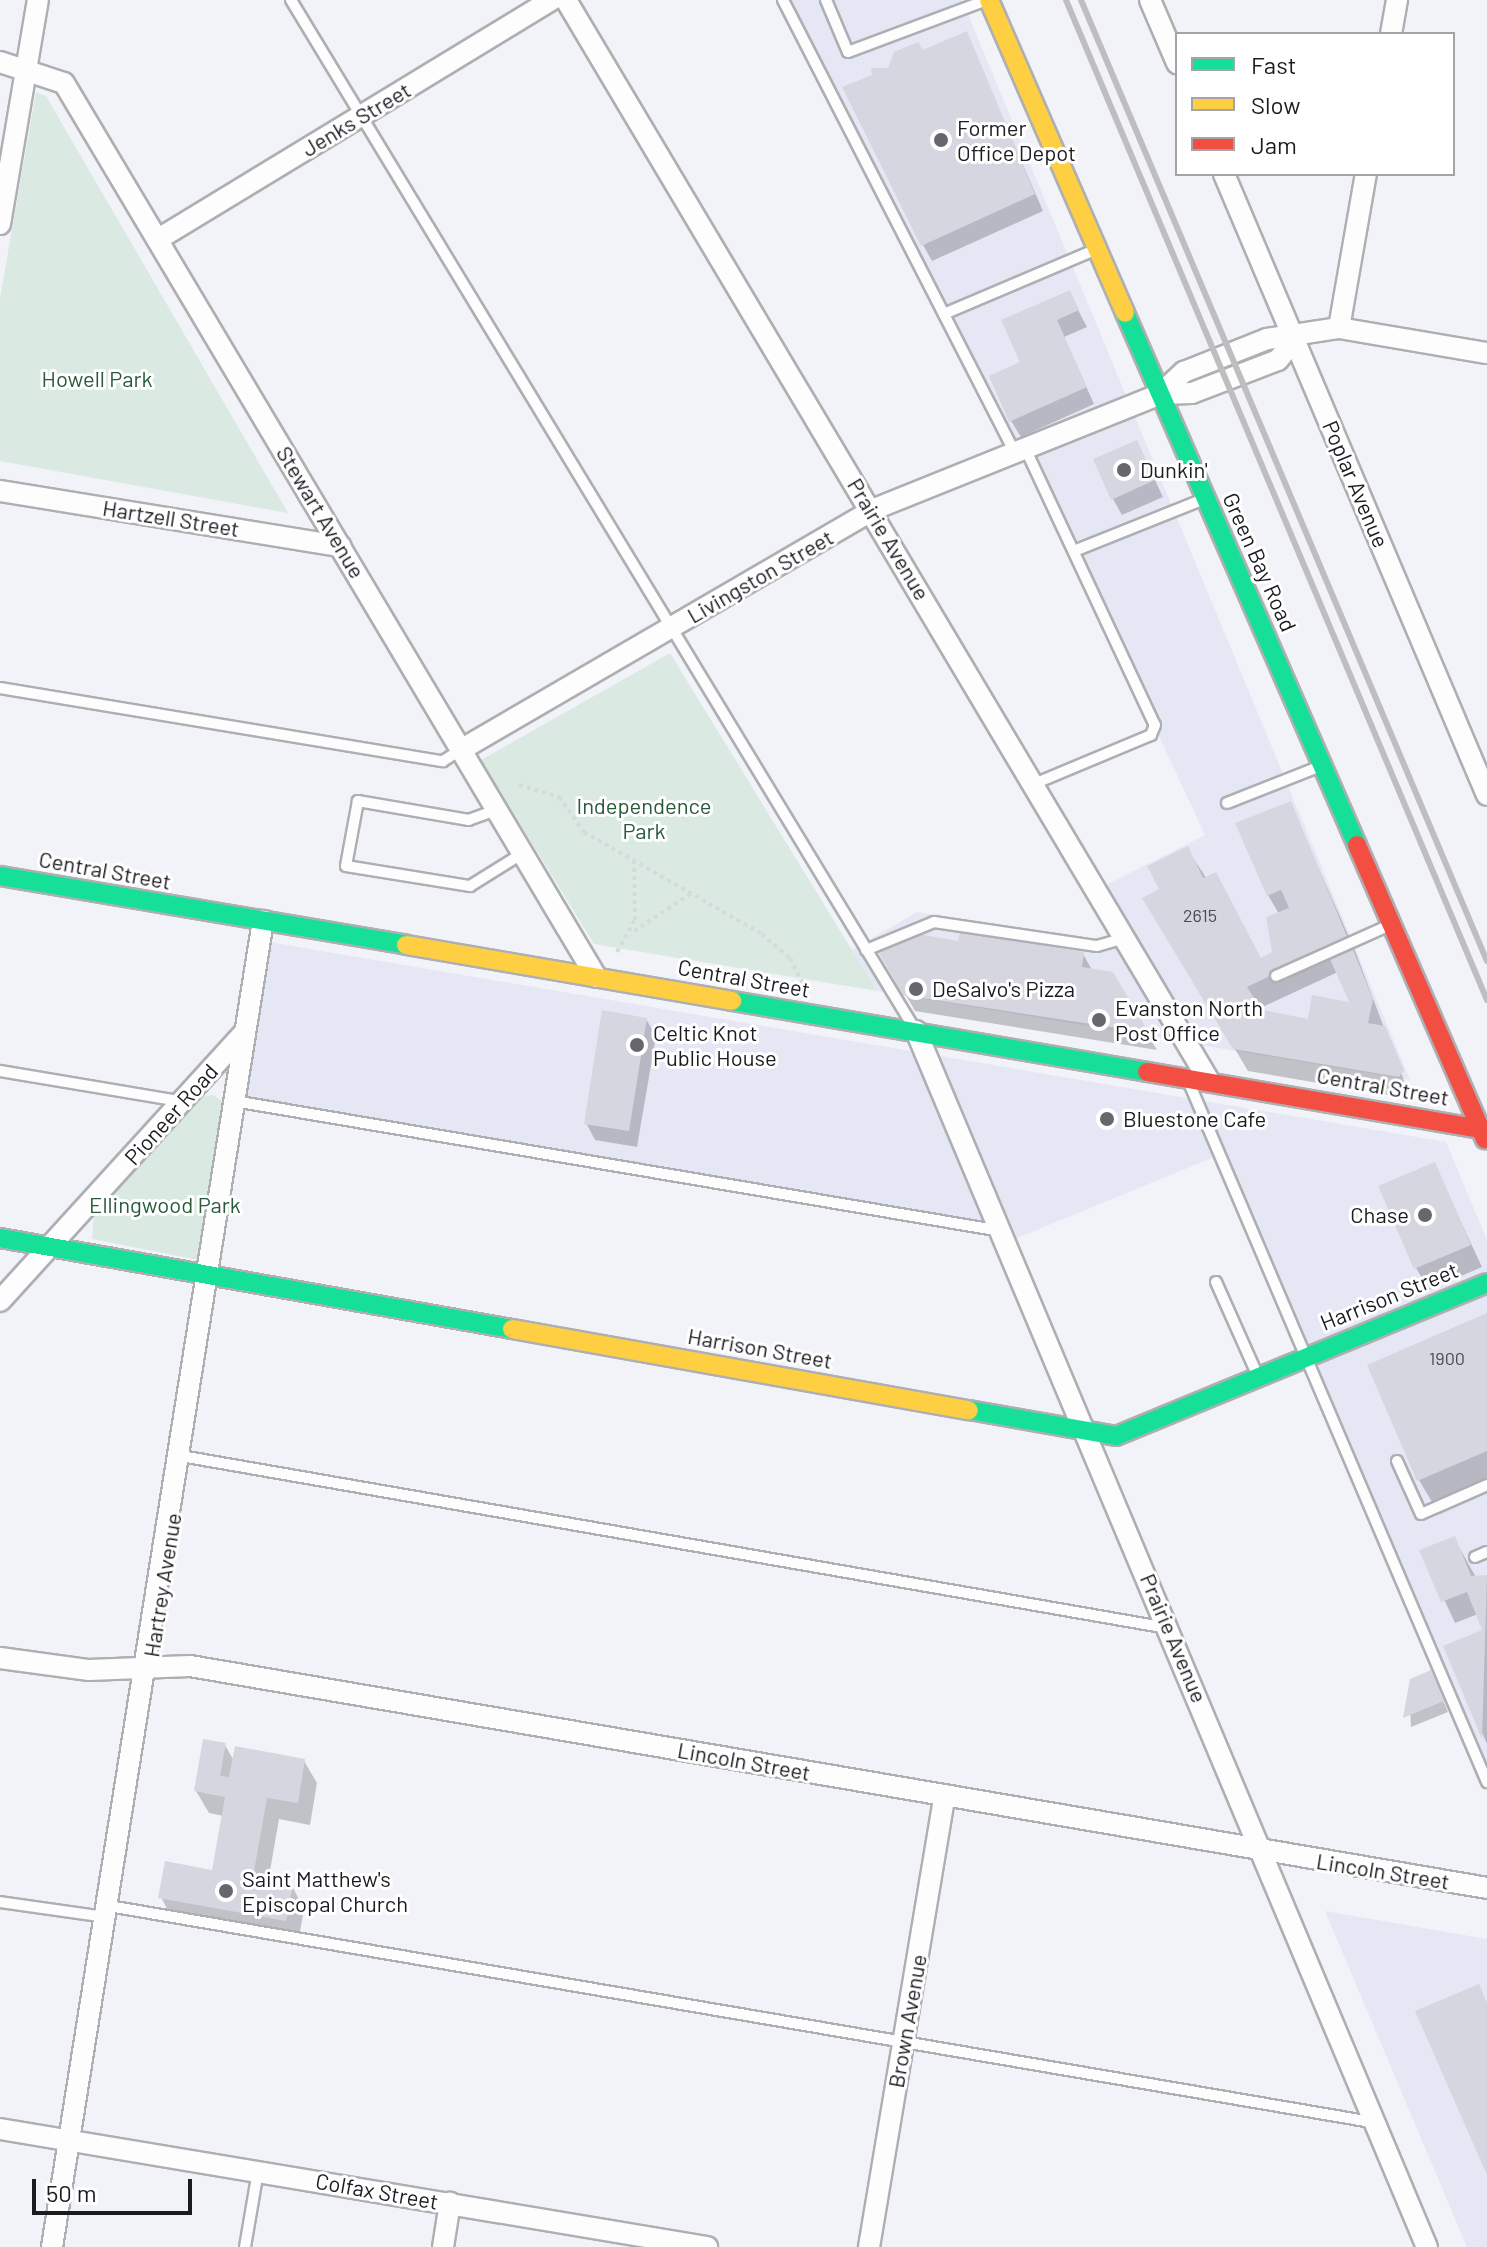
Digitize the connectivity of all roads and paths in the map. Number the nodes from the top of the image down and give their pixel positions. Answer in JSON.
{"nodes":[{"id":1,"x":38,"y":0,"type":"edge"},
{"id":2,"x":291,"y":0,"type":"edge"},
{"id":3,"x":552,"y":0,"type":"edge"},
{"id":4,"x":566,"y":0,"type":"edge"},
{"id":5,"x":783,"y":0,"type":"edge"},
{"id":6,"x":826,"y":0,"type":"edge"},
{"id":7,"x":988,"y":0,"type":"edge"},
{"id":8,"x":1150,"y":0,"type":"edge"},
{"id":9,"x":1397,"y":0,"type":"edge"},
{"id":10,"x":1391,"y":32,"type":"edge"},
{"id":11,"x":1175,"y":58,"type":"edge"},
{"id":12,"x":0,"y":62,"type":"edge"},
{"id":13,"x":27,"y":67,"type":"junction"},
{"id":14,"x":360,"y":117,"type":"junction"},
{"id":15,"x":1225,"y":176,"type":"edge"},
{"id":16,"x":1366,"y":176,"type":"edge"},
{"id":17,"x":0,"y":224,"type":"edge"},
{"id":18,"x":160,"y":238,"type":"junction"},
{"id":19,"x":1097,"y":249,"type":"junction"},
{"id":20,"x":944,"y":314,"type":"junction"},
{"id":21,"x":1339,"y":328,"type":"junction"},
{"id":22,"x":1295,"y":339,"type":"junction"},
{"id":23,"x":1487,"y":353,"type":"edge"},
{"id":24,"x":1160,"y":394,"type":"junction"},
{"id":25,"x":1020,"y":450,"type":"junction"},
{"id":26,"x":0,"y":491,"type":"edge"},
{"id":27,"x":1206,"y":498,"type":"junction"},
{"id":28,"x":872,"y":510,"type":"junction"},
{"id":29,"x":341,"y":546,"type":"junction"},
{"id":30,"x":1074,"y":551,"type":"junction"},
{"id":31,"x":669,"y":628,"type":"junction"},
{"id":32,"x":0,"y":688,"type":"edge"},
{"id":33,"x":462,"y":749,"type":"junction"},
{"id":34,"x":1322,"y":766,"type":"junction"},
{"id":35,"x":1034,"y":784,"type":"junction"},
{"id":36,"x":519,"y":785,"type":"dead end"},
{"id":37,"x":1487,"y":795,"type":"edge"},
{"id":38,"x":1227,"y":803,"type":"dead end"},
{"id":39,"x":498,"y":809,"type":"junction"},
{"id":40,"x":524,"y":853,"type":"junction"},
{"id":41,"x":634,"y":862,"type":"junction"},
{"id":42,"x":0,"y":876,"type":"edge"},
{"id":43,"x":693,"y":893,"type":"junction"},
{"id":44,"x":263,"y":921,"type":"junction"},
{"id":45,"x":1392,"y":925,"type":"junction"},
{"id":46,"x":632,"y":932,"type":"junction"},
{"id":47,"x":1125,"y":938,"type":"junction"},
{"id":48,"x":866,"y":950,"type":"junction"},
{"id":49,"x":617,"y":952,"type":"dead end"},
{"id":50,"x":1276,"y":976,"type":"dead end"},
{"id":51,"x":596,"y":977,"type":"junction"},
{"id":52,"x":805,"y":987,"type":"dead end"},
{"id":53,"x":916,"y":1031,"type":"junction"},
{"id":54,"x":244,"y":1033,"type":"junction"},
{"id":55,"x":0,"y":1071,"type":"edge"},
{"id":56,"x":1187,"y":1077,"type":"junction"},
{"id":57,"x":1209,"y":1081,"type":"junction"},
{"id":58,"x":234,"y":1101,"type":"junction"},
{"id":59,"x":182,"y":1102,"type":"junction"},
{"id":60,"x":1485,"y":1131,"type":"edge"},
{"id":61,"x":1003,"y":1231,"type":"junction"},
{"id":62,"x":0,"y":1238,"type":"edge"},
{"id":63,"x":51,"y":1247,"type":"junction"},
{"id":64,"x":208,"y":1273,"type":"junction"},
{"id":65,"x":1216,"y":1282,"type":"dead end"},
{"id":66,"x":1487,"y":1283,"type":"edge"},
{"id":67,"x":0,"y":1301,"type":"edge"},
{"id":68,"x":1310,"y":1354,"type":"junction"},
{"id":69,"x":1258,"y":1376,"type":"junction"},
{"id":70,"x":1087,"y":1431,"type":"junction"},
{"id":71,"x":181,"y":1456,"type":"junction"},
{"id":72,"x":1397,"y":1461,"type":"dead end"},
{"id":73,"x":1487,"y":1485,"type":"edge"},
{"id":74,"x":1487,"y":1552,"type":"edge"},
{"id":75,"x":1475,"y":1557,"type":"dead end"},
{"id":76,"x":1170,"y":1628,"type":"junction"},
{"id":77,"x":0,"y":1658,"type":"edge"},
{"id":78,"x":150,"y":1667,"type":"junction"},
{"id":79,"x":1487,"y":1782,"type":"edge"},
{"id":80,"x":945,"y":1795,"type":"junction"},
{"id":81,"x":1264,"y":1851,"type":"junction"},
{"id":82,"x":1487,"y":1888,"type":"edge"},
{"id":83,"x":0,"y":1902,"type":"edge"},
{"id":84,"x":108,"y":1911,"type":"junction"},
{"id":85,"x":904,"y":2042,"type":"junction"},
{"id":86,"x":1380,"y":2124,"type":"junction"},
{"id":87,"x":0,"y":2129,"type":"edge"},
{"id":88,"x":70,"y":2139,"type":"junction"},
{"id":89,"x":258,"y":2171,"type":"junction"},
{"id":90,"x":450,"y":2203,"type":"junction"},
{"id":91,"x":630,"y":2241,"type":"edge"},
{"id":92,"x":52,"y":2247,"type":"edge"},
{"id":93,"x":245,"y":2247,"type":"edge"},
{"id":94,"x":443,"y":2247,"type":"edge"},
{"id":95,"x":707,"y":2247,"type":"edge"},
{"id":96,"x":869,"y":2247,"type":"edge"},
{"id":97,"x":1427,"y":2247,"type":"edge"}],
"edges":[{"from":1,"to":13,"type":"street"},
{"from":2,"to":14,"type":"lane"},
{"from":3,"to":14,"type":"street","name":"Jenks Street"},
{"from":4,"to":28,"type":"street","name":"Prairie Avenue"},
{"from":5,"to":20,"type":"lane"},
{"from":6,"to":7,"type":"lane"},
{"from":7,"to":19,"type":"main road","name":"Green Bay Road"},
{"from":8,"to":11,"type":"street"},
{"from":9,"to":10,"type":"street"},
{"from":12,"to":13,"type":"street","name":"Stewart Avenue"},
{"from":13,"to":17,"type":"street"},
{"from":13,"to":18,"type":"street","name":"Stewart Avenue"},
{"from":14,"to":18,"type":"street","name":"Jenks Street"},
{"from":14,"to":31,"type":"lane"},
{"from":15,"to":22,"type":"street","name":"Poplar Avenue"},
{"from":16,"to":21,"type":"street"},
{"from":18,"to":29,"type":"street","name":"Stewart Avenue"},
{"from":19,"to":20,"type":"lane"},
{"from":19,"to":24,"type":"main road","name":"Green Bay Road"},
{"from":20,"to":25,"type":"lane"},
{"from":21,"to":22,"type":"street","name":"Livingston Street"},
{"from":21,"to":23,"type":"street","name":"Livingston Street"},
{"from":22,"to":24,"type":"street","name":"Livingston Street"},
{"from":22,"to":37,"type":"street","name":"Poplar Avenue"},
{"from":24,"to":25,"type":"street","name":"Livingston Street"},
{"from":24,"to":27,"type":"main road","name":"Green Bay Road"},
{"from":25,"to":28,"type":"street","name":"Livingston Street"},
{"from":25,"to":30,"type":"lane"},
{"from":26,"to":29,"type":"street","name":"Hartzell Street"},
{"from":27,"to":30,"type":"lane"},
{"from":27,"to":34,"type":"main road","name":"Green Bay Road"},
{"from":28,"to":31,"type":"street","name":"Livingston Street"},
{"from":28,"to":35,"type":"street","name":"Prairie Avenue"},
{"from":29,"to":33,"type":"street","name":"Stewart Avenue"},
{"from":30,"to":35,"type":"lane"},
{"from":31,"to":33,"type":"street","name":"Livingston Street"},
{"from":31,"to":48,"type":"lane"},
{"from":32,"to":33,"type":"lane"},
{"from":33,"to":39,"type":"street","name":"Stewart Avenue"},
{"from":34,"to":38,"type":"lane"},
{"from":34,"to":45,"type":"main road","name":"Green Bay Road"},
{"from":35,"to":47,"type":"street","name":"Prairie Avenue"},
{"from":36,"to":41,"type":"path"},
{"from":39,"to":40,"type":"street","name":"Stewart Avenue"},
{"from":39,"to":40,"type":"lane"},
{"from":40,"to":51,"type":"street","name":"Stewart Avenue"},
{"from":41,"to":43,"type":"path"},
{"from":41,"to":46,"type":"path"},
{"from":42,"to":44,"type":"main road","name":"Central Street"},
{"from":43,"to":46,"type":"path"},
{"from":43,"to":52,"type":"path"},
{"from":44,"to":51,"type":"main road","name":"Central Street"},
{"from":44,"to":54,"type":"street","name":"Hartrey Avenue"},
{"from":45,"to":50,"type":"lane"},
{"from":45,"to":60,"type":"main road","name":"Green Bay Road"},
{"from":46,"to":49,"type":"path"},
{"from":47,"to":48,"type":"lane"},
{"from":47,"to":57,"type":"street","name":"Prairie Avenue"},
{"from":48,"to":53,"type":"lane"},
{"from":51,"to":53,"type":"main road","name":"Central Street"},
{"from":53,"to":56,"type":"main road","name":"Central Street"},
{"from":53,"to":61,"type":"street","name":"Prairie Avenue"},
{"from":54,"to":58,"type":"street","name":"Hartrey Avenue"},
{"from":54,"to":59,"type":"street","name":"Pioneer Road"},
{"from":55,"to":59,"type":"lane"},
{"from":56,"to":57,"type":"main road","name":"Central Street"},
{"from":56,"to":68,"type":"lane"},
{"from":57,"to":60,"type":"main road","name":"Central Street"},
{"from":58,"to":61,"type":"lane"},
{"from":58,"to":64,"type":"street","name":"Hartrey Avenue"},
{"from":59,"to":63,"type":"street","name":"Pioneer Road"},
{"from":61,"to":70,"type":"street","name":"Prairie Avenue"},
{"from":62,"to":63,"type":"main road","name":"Harrison Street"},
{"from":63,"to":64,"type":"main road","name":"Harrison Street"},
{"from":63,"to":67,"type":"street","name":"Pioneer Road"},
{"from":64,"to":70,"type":"main road","name":"Harrison Street"},
{"from":64,"to":71,"type":"street","name":"Hartrey Avenue"},
{"from":65,"to":69,"type":"lane"},
{"from":66,"to":68,"type":"main road","name":"Harrison Street"},
{"from":68,"to":69,"type":"main road","name":"Harrison Street"},
{"from":68,"to":79,"type":"lane"},
{"from":69,"to":70,"type":"main road","name":"Harrison Street"},
{"from":70,"to":76,"type":"street","name":"Prairie Avenue"},
{"from":71,"to":76,"type":"lane"},
{"from":71,"to":78,"type":"street","name":"Hartrey Avenue"},
{"from":72,"to":73,"type":"lane"},
{"from":74,"to":75,"type":"lane"},
{"from":76,"to":81,"type":"street","name":"Prairie Avenue"},
{"from":77,"to":78,"type":"street","name":"Lincoln Street"},
{"from":78,"to":80,"type":"street","name":"Lincoln Street"},
{"from":78,"to":84,"type":"street","name":"Hartrey Avenue"},
{"from":80,"to":81,"type":"street","name":"Lincoln Street"},
{"from":80,"to":85,"type":"street","name":"Brown Avenue"},
{"from":81,"to":82,"type":"street","name":"Lincoln Street"},
{"from":81,"to":86,"type":"street","name":"Prairie Avenue"},
{"from":83,"to":84,"type":"lane"},
{"from":84,"to":85,"type":"lane"},
{"from":84,"to":88,"type":"street","name":"Hartrey Avenue"},
{"from":85,"to":86,"type":"lane"},
{"from":85,"to":96,"type":"street","name":"Brown Avenue"},
{"from":86,"to":97,"type":"street","name":"Prairie Avenue"},
{"from":87,"to":88,"type":"street","name":"Colfax Street"},
{"from":88,"to":89,"type":"street","name":"Colfax Street"},
{"from":88,"to":92,"type":"street","name":"Hartrey Avenue"},
{"from":89,"to":90,"type":"street","name":"Colfax Street"},
{"from":89,"to":93,"type":"lane"},
{"from":90,"to":91,"type":"street","name":"Colfax Street"},
{"from":90,"to":94,"type":"street"},
{"from":91,"to":95,"type":"street","name":"Colfax Street"}]}
